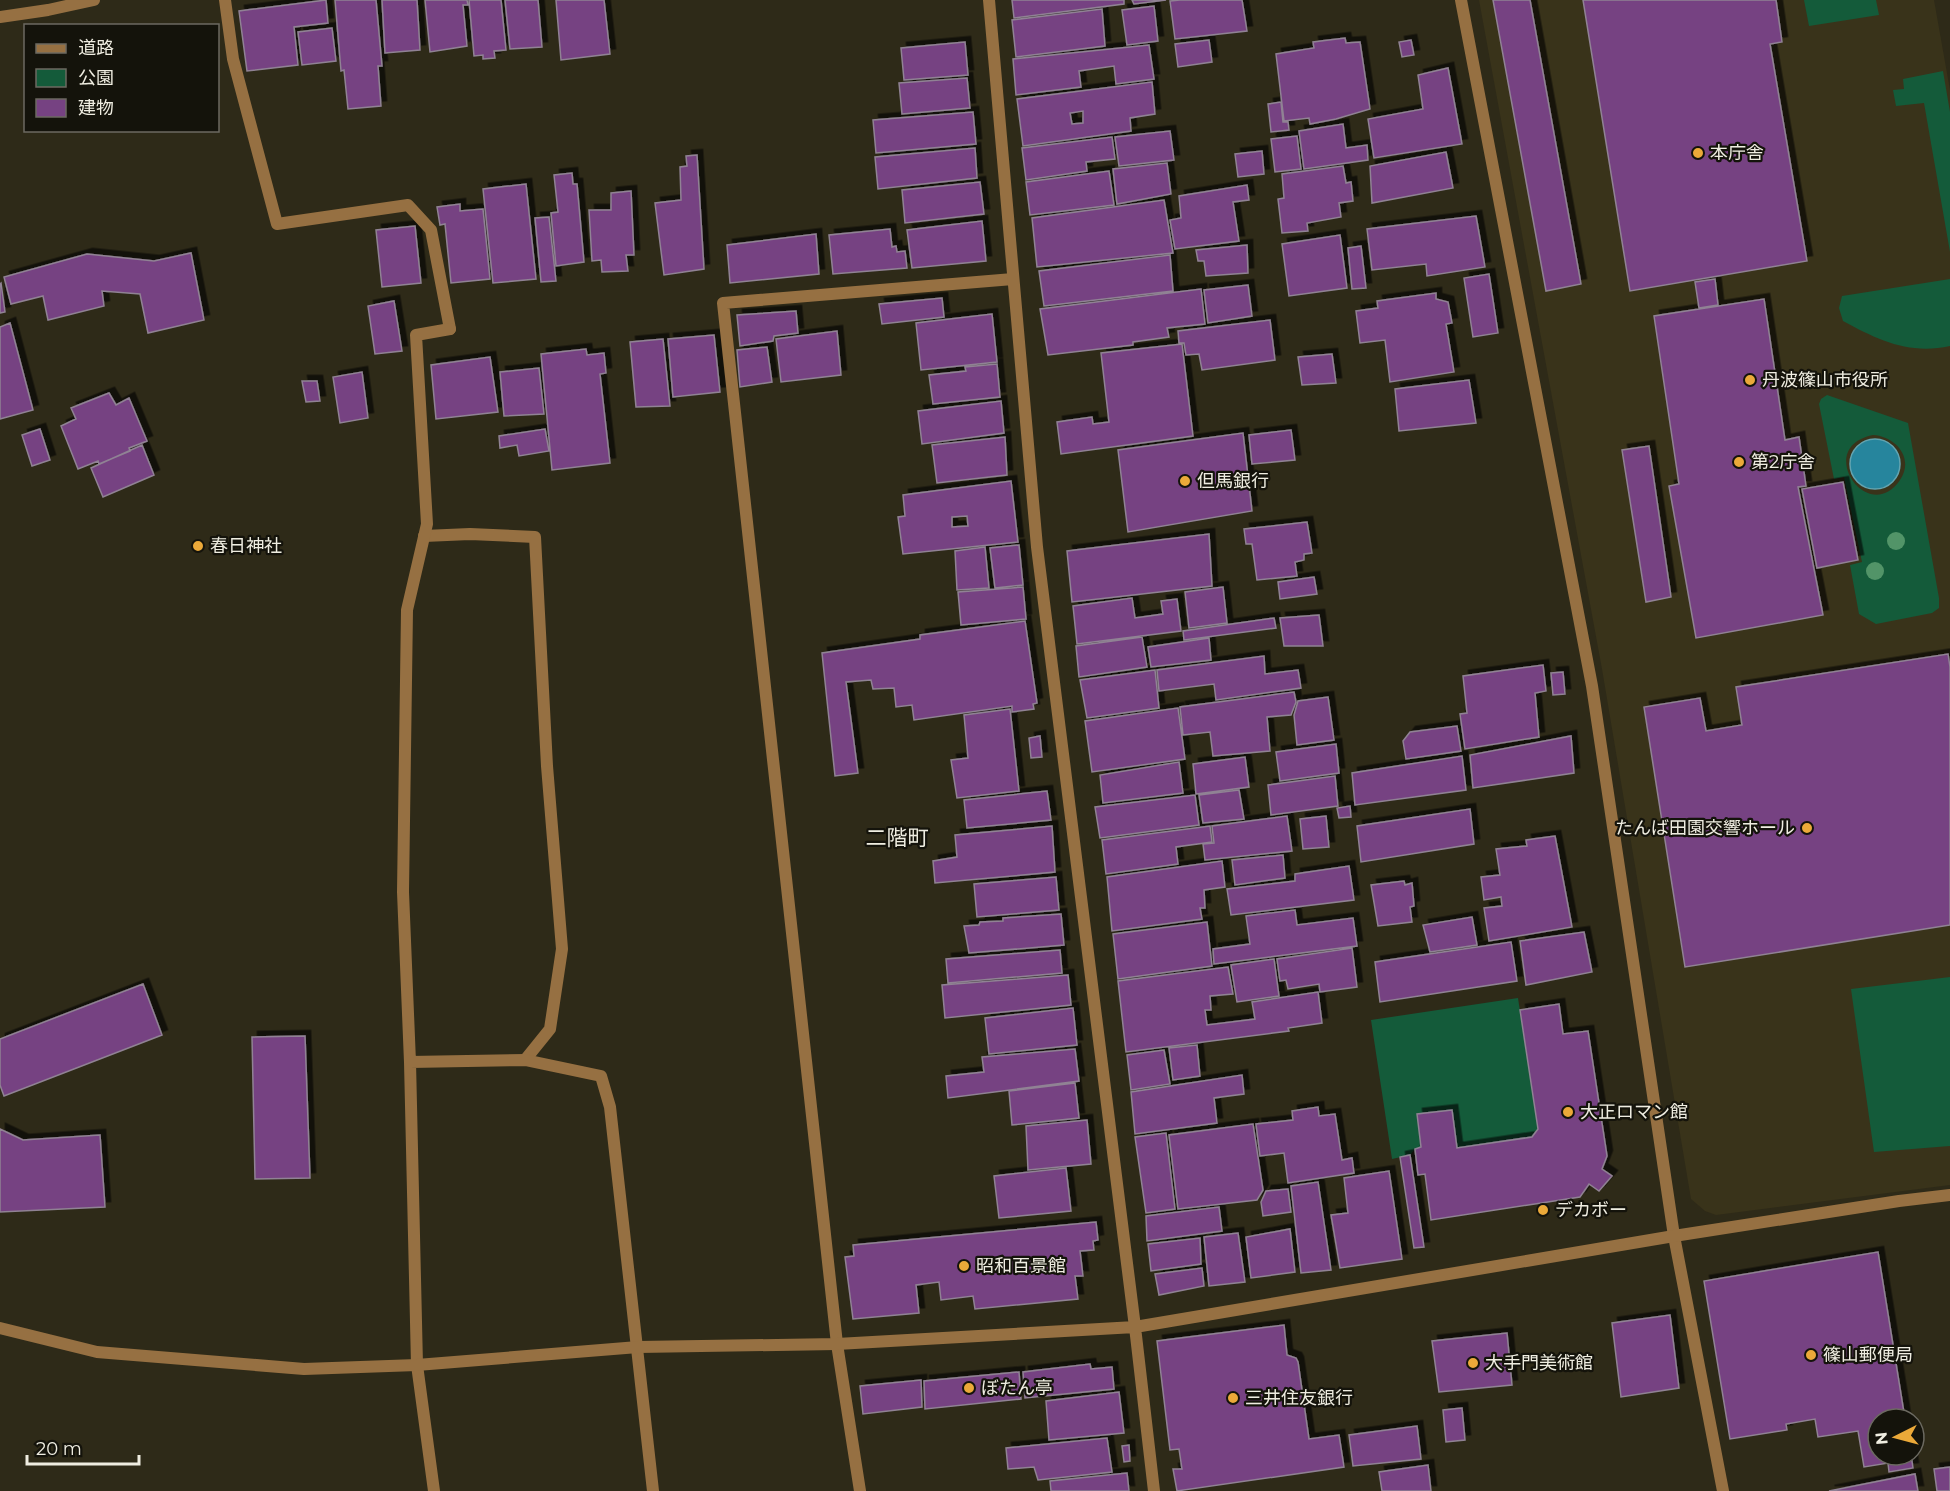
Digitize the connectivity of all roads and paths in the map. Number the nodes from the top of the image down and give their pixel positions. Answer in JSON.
{"nodes":[{"id":1,"x":94,"y":0,"type":"edge"},
{"id":2,"x":225,"y":0,"type":"edge"},
{"id":3,"x":989,"y":0,"type":"edge"},
{"id":4,"x":1461,"y":0,"type":"edge"},
{"id":5,"x":0,"y":17,"type":"edge"},
{"id":6,"x":1013,"y":279,"type":"junction"},
{"id":7,"x":424,"y":536,"type":"junction"},
{"id":8,"x":525,"y":1060,"type":"junction"},
{"id":9,"x":410,"y":1062,"type":"junction"},
{"id":10,"x":1950,"y":1195,"type":"edge"},
{"id":11,"x":1674,"y":1236,"type":"junction"},
{"id":12,"x":1135,"y":1327,"type":"junction"},
{"id":13,"x":0,"y":1328,"type":"edge"},
{"id":14,"x":837,"y":1344,"type":"junction"},
{"id":15,"x":638,"y":1347,"type":"junction"},
{"id":16,"x":417,"y":1365,"type":"junction"},
{"id":17,"x":434,"y":1491,"type":"edge"},
{"id":18,"x":653,"y":1491,"type":"edge"},
{"id":19,"x":860,"y":1491,"type":"edge"},
{"id":20,"x":1154,"y":1491,"type":"edge"},
{"id":21,"x":1723,"y":1491,"type":"edge"}],
"edges":[{"from":1,"to":5,"type":"street"},
{"from":2,"to":7,"type":"street"},
{"from":3,"to":6,"type":"street"},
{"from":4,"to":11,"type":"street"},
{"from":6,"to":12,"type":"street"},
{"from":6,"to":14,"type":"street"},
{"from":7,"to":8,"type":"street"},
{"from":7,"to":9,"type":"street"},
{"from":8,"to":9,"type":"street"},
{"from":8,"to":15,"type":"street"},
{"from":9,"to":16,"type":"street"},
{"from":10,"to":11,"type":"street"},
{"from":11,"to":12,"type":"street"},
{"from":11,"to":21,"type":"street"},
{"from":12,"to":14,"type":"street"},
{"from":12,"to":20,"type":"street"},
{"from":13,"to":16,"type":"street"},
{"from":14,"to":15,"type":"street"},
{"from":14,"to":19,"type":"street"},
{"from":15,"to":16,"type":"street"},
{"from":15,"to":18,"type":"street"},
{"from":16,"to":17,"type":"street"}]}
